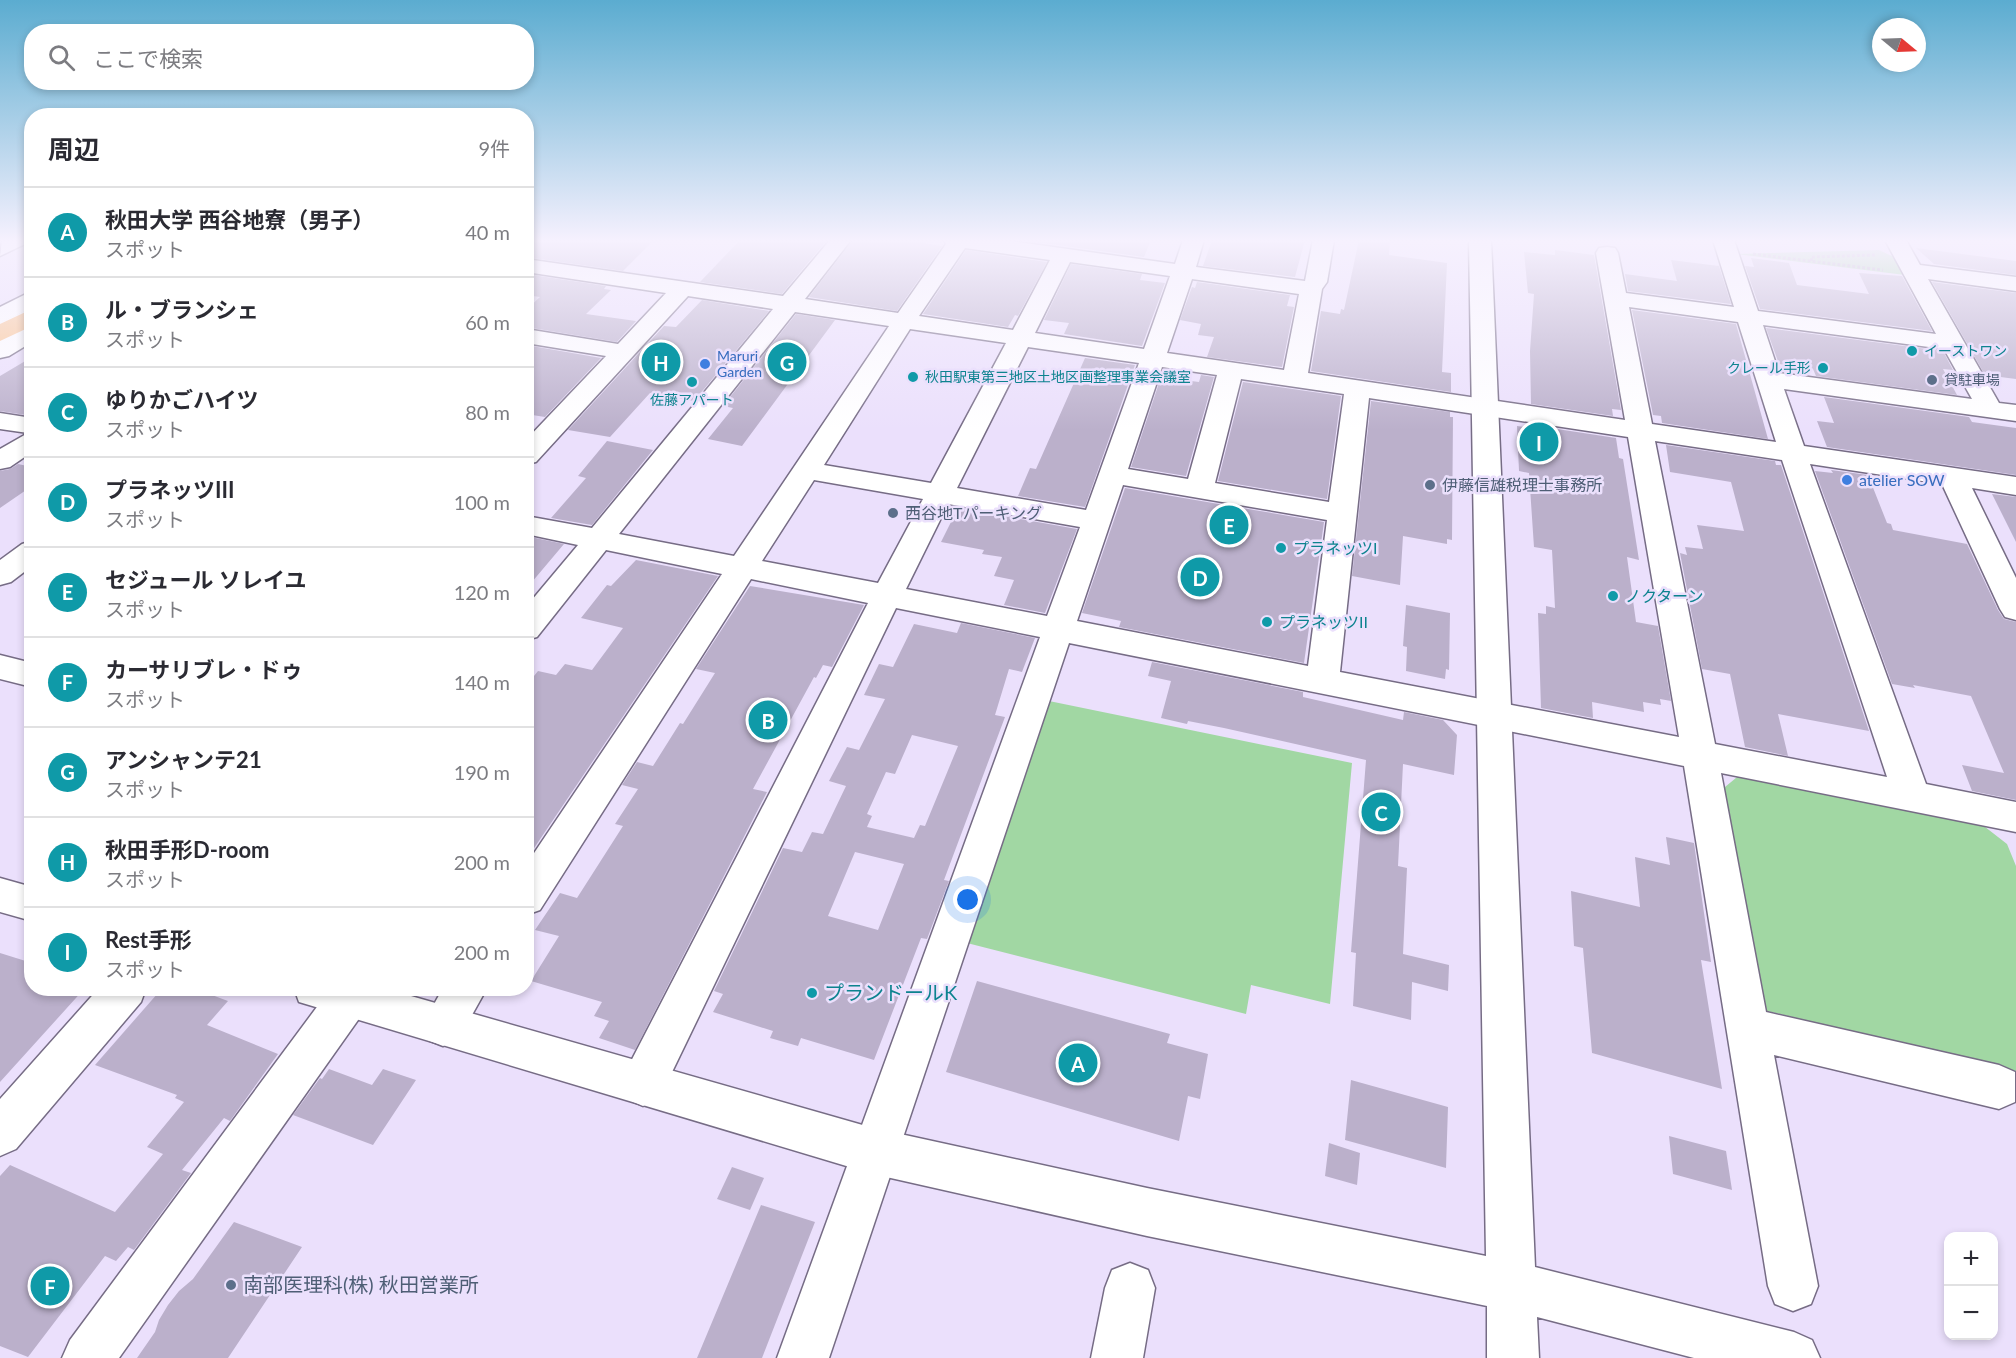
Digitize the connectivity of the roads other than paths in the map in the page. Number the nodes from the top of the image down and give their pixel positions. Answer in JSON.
{"nodes":[{"id":1,"x":22,"y":303,"type":"edge"},
{"id":2,"x":669,"y":303,"type":"edge"},
{"id":3,"x":791,"y":303,"type":"edge"},
{"id":4,"x":793,"y":303,"type":"edge"},
{"id":5,"x":916,"y":303,"type":"edge"},
{"id":6,"x":1037,"y":303,"type":"edge"},
{"id":7,"x":1172,"y":303,"type":"edge"},
{"id":8,"x":1308,"y":303,"type":"edge"},
{"id":9,"x":1482,"y":303,"type":"edge"},
{"id":10,"x":1617,"y":303,"type":"edge"},
{"id":11,"x":1650,"y":303,"type":"edge"},
{"id":12,"x":1745,"y":303,"type":"edge"},
{"id":13,"x":1929,"y":303,"type":"edge"},
{"id":14,"x":0,"y":316,"type":"edge"},
{"id":15,"x":1748,"y":316,"type":"junction"},
{"id":16,"x":24,"y":320,"type":"edge"},
{"id":17,"x":904,"y":320,"type":"junction"},
{"id":18,"x":0,"y":334,"type":"edge"},
{"id":19,"x":24,"y":337,"type":"edge"},
{"id":20,"x":534,"y":337,"type":"edge"},
{"id":21,"x":1019,"y":337,"type":"junction"},
{"id":22,"x":1953,"y":343,"type":"junction"},
{"id":23,"x":0,"y":351,"type":"edge"},
{"id":24,"x":623,"y":352,"type":"junction"},
{"id":25,"x":1153,"y":359,"type":"junction"},
{"id":26,"x":1231,"y":370,"type":"junction"},
{"id":27,"x":1295,"y":379,"type":"junction"},
{"id":28,"x":1768,"y":379,"type":"junction"},
{"id":29,"x":1357,"y":388,"type":"junction"},
{"id":30,"x":1486,"y":407,"type":"junction"},
{"id":31,"x":1990,"y":409,"type":"junction"},
{"id":32,"x":2016,"y":413,"type":"edge"},
{"id":33,"x":534,"y":420,"type":"edge"},
{"id":34,"x":0,"y":421,"type":"edge"},
{"id":35,"x":557,"y":424,"type":"junction"},
{"id":36,"x":24,"y":425,"type":"edge"},
{"id":37,"x":1639,"y":430,"type":"junction"},
{"id":38,"x":24,"y":445,"type":"edge"},
{"id":39,"x":534,"y":448,"type":"edge"},
{"id":40,"x":1793,"y":453,"type":"junction"},
{"id":41,"x":0,"y":461,"type":"edge"},
{"id":42,"x":806,"y":470,"type":"junction"},
{"id":43,"x":1112,"y":475,"type":"junction"},
{"id":44,"x":1952,"y":476,"type":"junction"},
{"id":45,"x":2016,"y":486,"type":"edge"},
{"id":46,"x":1198,"y":490,"type":"junction"},
{"id":47,"x":939,"y":494,"type":"junction"},
{"id":48,"x":1341,"y":513,"type":"junction"},
{"id":49,"x":1096,"y":521,"type":"junction"},
{"id":50,"x":534,"y":527,"type":"edge"},
{"id":51,"x":598,"y":540,"type":"junction"},
{"id":52,"x":24,"y":557,"type":"edge"},
{"id":53,"x":742,"y":568,"type":"junction"},
{"id":54,"x":0,"y":575,"type":"edge"},
{"id":55,"x":886,"y":597,"type":"junction"},
{"id":56,"x":2016,"y":609,"type":"edge"},
{"id":57,"x":534,"y":619,"type":"edge"},
{"id":58,"x":1058,"y":631,"type":"junction"},
{"id":59,"x":0,"y":667,"type":"edge"},
{"id":60,"x":24,"y":673,"type":"edge"},
{"id":61,"x":1322,"y":682,"type":"junction"},
{"id":62,"x":1496,"y":715,"type":"junction"},
{"id":63,"x":1700,"y":755,"type":"junction"},
{"id":64,"x":1912,"y":797,"type":"junction"},
{"id":65,"x":2016,"y":817,"type":"edge"},
{"id":66,"x":534,"y":886,"type":"edge"},
{"id":67,"x":0,"y":895,"type":"edge"},
{"id":68,"x":24,"y":902,"type":"edge"},
{"id":69,"x":119,"y":996,"type":"edge"},
{"id":70,"x":330,"y":996,"type":"edge"},
{"id":71,"x":338,"y":996,"type":"edge"},
{"id":72,"x":462,"y":996,"type":"edge"},
{"id":73,"x":443,"y":1026,"type":"junction"},
{"id":74,"x":1747,"y":1028,"type":"junction"},
{"id":75,"x":643,"y":1084,"type":"junction"},
{"id":76,"x":1999,"y":1087,"type":"dead end"},
{"id":77,"x":0,"y":1133,"type":"edge"},
{"id":78,"x":873,"y":1151,"type":"junction"},
{"id":79,"x":1511,"y":1286,"type":"junction"},
{"id":80,"x":1793,"y":1286,"type":"dead end"},
{"id":81,"x":1130,"y":1288,"type":"dead end"},
{"id":82,"x":88,"y":1358,"type":"edge"},
{"id":83,"x":803,"y":1358,"type":"edge"},
{"id":84,"x":1118,"y":1358,"type":"edge"},
{"id":85,"x":1513,"y":1358,"type":"edge"},
{"id":86,"x":1794,"y":1358,"type":"edge"}],
"edges":[{"from":1,"to":14,"type":"street"},
{"from":2,"to":24,"type":"street"},
{"from":3,"to":51,"type":"street"},
{"from":4,"to":17,"type":"street"},
{"from":5,"to":17,"type":"street"},
{"from":6,"to":21,"type":"street"},
{"from":7,"to":25,"type":"street"},
{"from":8,"to":27,"type":"street"},
{"from":9,"to":30,"type":"street"},
{"from":10,"to":37,"type":"street"},
{"from":11,"to":15,"type":"street"},
{"from":12,"to":15,"type":"street"},
{"from":13,"to":22,"type":"street"},
{"from":15,"to":22,"type":"street"},
{"from":15,"to":28,"type":"street"},
{"from":16,"to":18,"type":"highway"},
{"from":17,"to":21,"type":"street"},
{"from":17,"to":42,"type":"street"},
{"from":19,"to":23,"type":"street"},
{"from":20,"to":24,"type":"street"},
{"from":21,"to":25,"type":"street"},
{"from":21,"to":47,"type":"street"},
{"from":22,"to":31,"type":"street"},
{"from":24,"to":35,"type":"street"},
{"from":25,"to":26,"type":"street"},
{"from":25,"to":43,"type":"street"},
{"from":26,"to":27,"type":"street"},
{"from":26,"to":46,"type":"street"},
{"from":27,"to":29,"type":"street"},
{"from":28,"to":31,"type":"street"},
{"from":28,"to":40,"type":"street"},
{"from":29,"to":30,"type":"street"},
{"from":29,"to":48,"type":"street"},
{"from":30,"to":37,"type":"street"},
{"from":30,"to":62,"type":"street"},
{"from":31,"to":32,"type":"street"},
{"from":33,"to":35,"type":"street"},
{"from":34,"to":36,"type":"street"},
{"from":35,"to":39,"type":"street"},
{"from":37,"to":40,"type":"street"},
{"from":37,"to":63,"type":"street"},
{"from":38,"to":41,"type":"street"},
{"from":40,"to":44,"type":"street"},
{"from":40,"to":64,"type":"street"},
{"from":42,"to":47,"type":"street"},
{"from":42,"to":53,"type":"street"},
{"from":43,"to":46,"type":"street"},
{"from":43,"to":49,"type":"street"},
{"from":44,"to":45,"type":"street"},
{"from":44,"to":56,"type":"street"},
{"from":46,"to":48,"type":"street"},
{"from":47,"to":49,"type":"street"},
{"from":47,"to":55,"type":"street"},
{"from":48,"to":61,"type":"street"},
{"from":49,"to":58,"type":"street"},
{"from":50,"to":51,"type":"street"},
{"from":51,"to":53,"type":"street"},
{"from":51,"to":57,"type":"street"},
{"from":52,"to":54,"type":"street"},
{"from":53,"to":55,"type":"street"},
{"from":53,"to":66,"type":"street"},
{"from":55,"to":58,"type":"street"},
{"from":55,"to":75,"type":"street"},
{"from":58,"to":61,"type":"street"},
{"from":58,"to":78,"type":"street"},
{"from":59,"to":60,"type":"street"},
{"from":61,"to":62,"type":"street"},
{"from":62,"to":63,"type":"street"},
{"from":62,"to":79,"type":"street"},
{"from":63,"to":64,"type":"street"},
{"from":63,"to":74,"type":"street"},
{"from":64,"to":65,"type":"street"},
{"from":67,"to":68,"type":"street"},
{"from":69,"to":77,"type":"street"},
{"from":70,"to":82,"type":"street"},
{"from":71,"to":73,"type":"street"},
{"from":72,"to":73,"type":"street"},
{"from":73,"to":75,"type":"street"},
{"from":74,"to":76,"type":"street"},
{"from":74,"to":80,"type":"street"},
{"from":75,"to":78,"type":"street"},
{"from":78,"to":79,"type":"street"},
{"from":78,"to":83,"type":"street"},
{"from":79,"to":85,"type":"street"},
{"from":79,"to":86,"type":"street"},
{"from":81,"to":84,"type":"street"}]}
